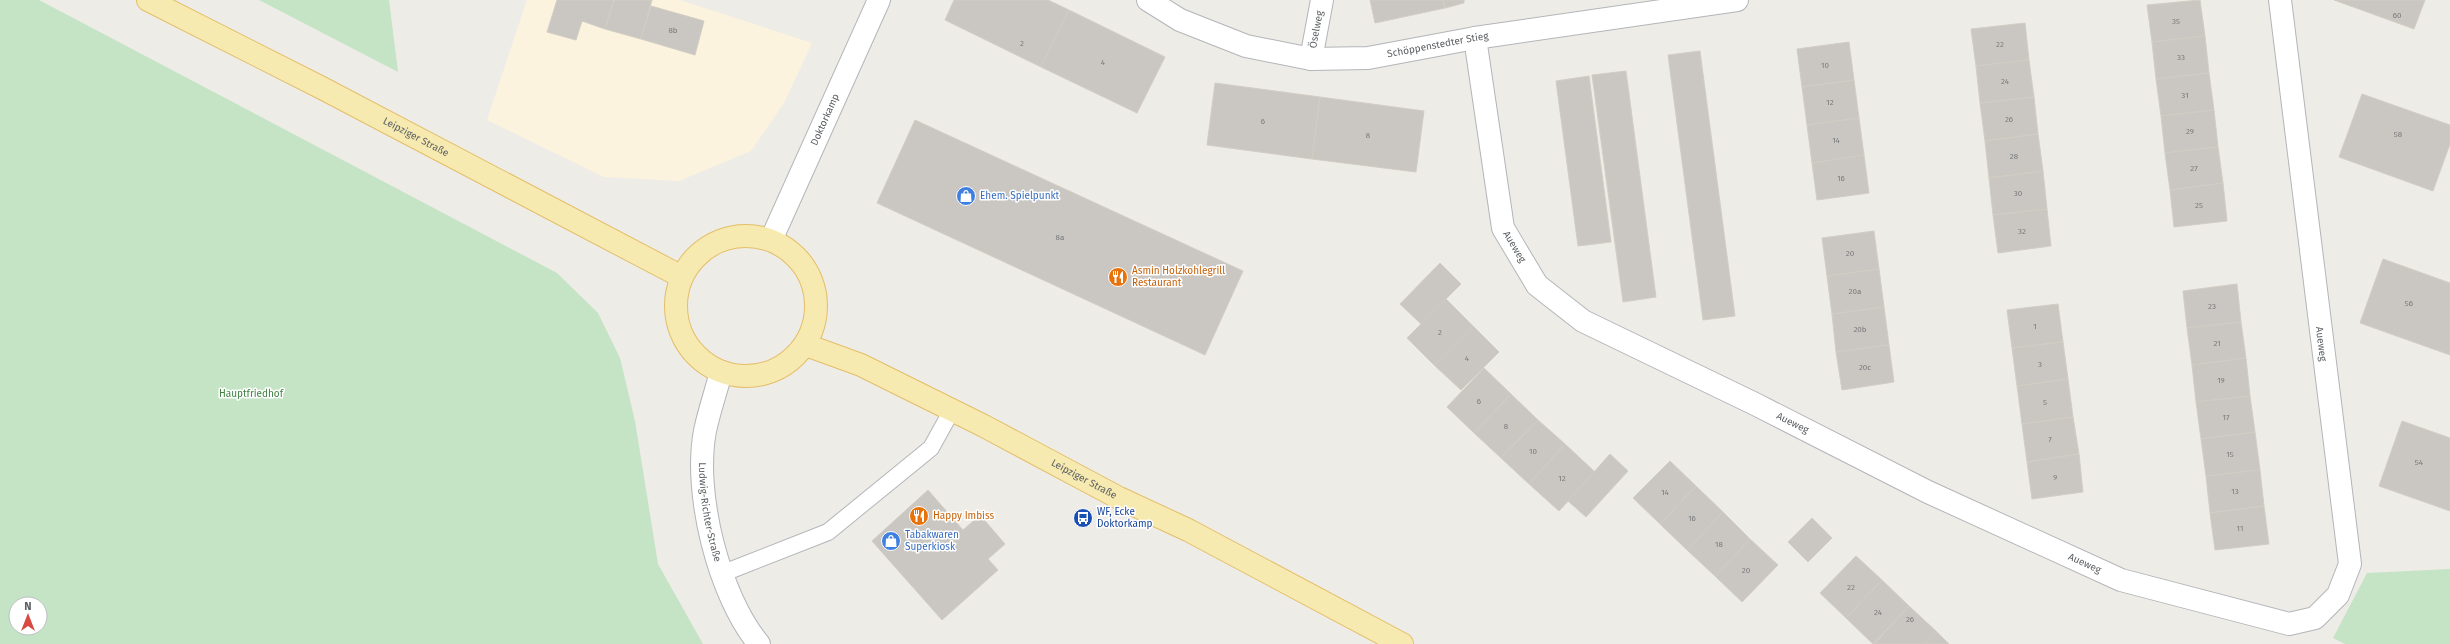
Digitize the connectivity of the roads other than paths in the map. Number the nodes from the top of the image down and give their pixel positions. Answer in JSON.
{"nodes":[{"id":1,"x":148,"y":0,"type":"edge"},
{"id":2,"x":879,"y":0,"type":"edge"},
{"id":3,"x":1148,"y":0,"type":"edge"},
{"id":4,"x":1322,"y":0,"type":"edge"},
{"id":5,"x":1737,"y":0,"type":"edge"},
{"id":6,"x":2280,"y":0,"type":"edge"},
{"id":7,"x":1475,"y":38,"type":"junction"},
{"id":8,"x":1311,"y":59,"type":"junction"},
{"id":9,"x":771,"y":240,"type":"junction"},
{"id":10,"x":682,"y":277,"type":"junction"},
{"id":11,"x":806,"y":345,"type":"junction"},
{"id":12,"x":721,"y":372,"type":"junction"},
{"id":13,"x":952,"y":410,"type":"junction"},
{"id":14,"x":721,"y":574,"type":"junction"},
{"id":15,"x":759,"y":644,"type":"edge"},
{"id":16,"x":1402,"y":644,"type":"edge"}],
"edges":[{"from":1,"to":10,"type":"main road","name":"Leipziger Straße"},
{"from":2,"to":9,"type":"street","name":"Doktorkamp"},
{"from":3,"to":8,"type":"street","name":"Schöppenstedter Stieg"},
{"from":4,"to":8,"type":"street","name":"Öselweg"},
{"from":5,"to":7,"type":"street","name":"Schöppenstedter Stieg"},
{"from":6,"to":7,"type":"street","name":"Aueweg"},
{"from":7,"to":8,"type":"street","name":"Schöppenstedter Stieg"},
{"from":9,"to":10,"type":"main road"},
{"from":9,"to":11,"type":"main road"},
{"from":10,"to":12,"type":"main road"},
{"from":11,"to":12,"type":"main road"},
{"from":11,"to":13,"type":"main road","name":"Leipziger Straße"},
{"from":12,"to":14,"type":"street","name":"Ludwig-Richter-Straße"},
{"from":13,"to":14,"type":"lane"},
{"from":13,"to":16,"type":"main road","name":"Leipziger Straße"},
{"from":14,"to":15,"type":"street","name":"Ludwig-Richter-Straße"}]}
